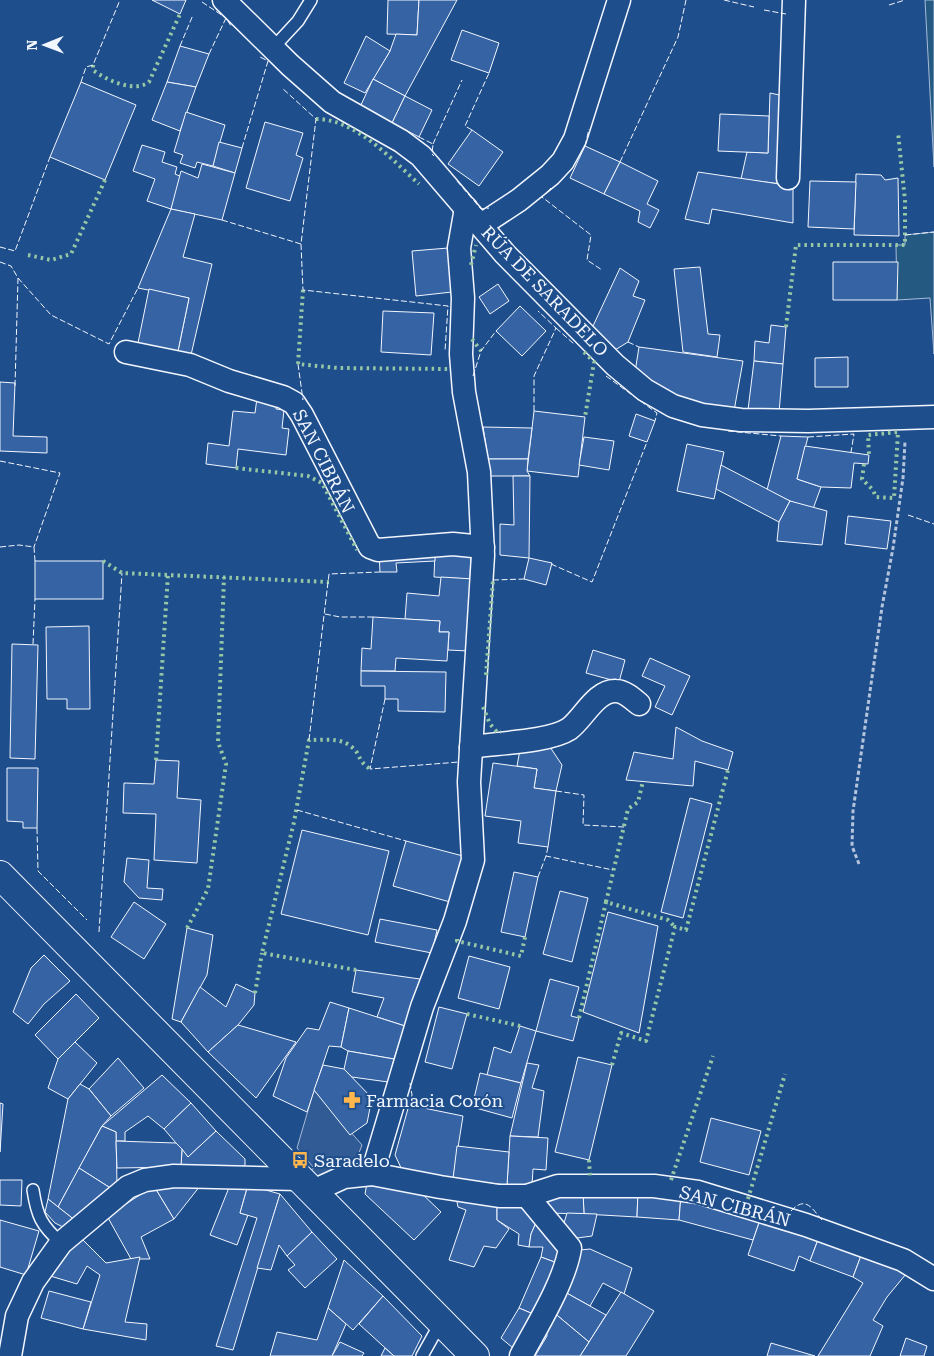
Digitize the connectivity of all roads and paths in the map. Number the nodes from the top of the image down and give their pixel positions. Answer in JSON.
{"nodes":[{"id":1,"x":224,"y":0,"type":"edge"},
{"id":2,"x":311,"y":0,"type":"edge"},
{"id":3,"x":619,"y":0,"type":"edge"},
{"id":4,"x":776,"y":0,"type":"edge"},
{"id":5,"x":794,"y":0,"type":"edge"},
{"id":6,"x":810,"y":0,"type":"edge"},
{"id":7,"x":273,"y":48,"type":"junction"},
{"id":8,"x":788,"y":178,"type":"dead end"},
{"id":9,"x":466,"y":208,"type":"junction"},
{"id":10,"x":481,"y":225,"type":"junction"},
{"id":11,"x":126,"y":352,"type":"dead end"},
{"id":12,"x":934,"y":417,"type":"edge"},
{"id":13,"x":907,"y":418,"type":"junction"},
{"id":14,"x":483,"y":547,"type":"junction"},
{"id":15,"x":639,"y":704,"type":"dead end"},
{"id":16,"x":471,"y":747,"type":"junction"},
{"id":17,"x":859,"y":864,"type":"dead end"},
{"id":18,"x":0,"y":876,"type":"edge"},
{"id":19,"x":372,"y":1174,"type":"junction"},
{"id":20,"x":305,"y":1185,"type":"junction"},
{"id":21,"x":33,"y":1190,"type":"dead end"},
{"id":22,"x":527,"y":1196,"type":"junction"},
{"id":23,"x":61,"y":1243,"type":"junction"},
{"id":24,"x":934,"y":1279,"type":"edge"},
{"id":25,"x":441,"y":1322,"type":"junction"},
{"id":26,"x":10,"y":1356,"type":"edge"},
{"id":27,"x":422,"y":1356,"type":"edge"},
{"id":28,"x":475,"y":1356,"type":"edge"},
{"id":29,"x":521,"y":1356,"type":"edge"}],
"edges":[{"from":1,"to":7,"type":"street","name":"RÚA DE SARADELO"},
{"from":2,"to":7,"type":"lane"},
{"from":3,"to":10,"type":"street"},
{"from":4,"to":5,"type":"street"},
{"from":5,"to":6,"type":"street"},
{"from":5,"to":8,"type":"street"},
{"from":7,"to":9,"type":"street","name":"RÚA DE SARADELO"},
{"from":9,"to":10,"type":"street","name":"RÚA DE SARADELO"},
{"from":9,"to":14,"type":"street"},
{"from":10,"to":13,"type":"street","name":"RÚA DE SARADELO"},
{"from":11,"to":14,"type":"street","name":"SAN CIBRÁN"},
{"from":12,"to":13,"type":"street","name":"RÚA DE SARADELO"},
{"from":13,"to":17,"type":"path"},
{"from":14,"to":16,"type":"street"},
{"from":15,"to":16,"type":"street"},
{"from":16,"to":19,"type":"street"},
{"from":18,"to":20,"type":"main road"},
{"from":19,"to":20,"type":"street","name":"SAN CIBRÁN"},
{"from":19,"to":22,"type":"street","name":"SAN CIBRÁN"},
{"from":20,"to":23,"type":"street"},
{"from":20,"to":25,"type":"main road"},
{"from":21,"to":23,"type":"lane"},
{"from":22,"to":24,"type":"street","name":"SAN CIBRÁN"},
{"from":22,"to":29,"type":"street"},
{"from":23,"to":26,"type":"street"},
{"from":25,"to":27,"type":"lane"},
{"from":25,"to":28,"type":"main road"}]}
